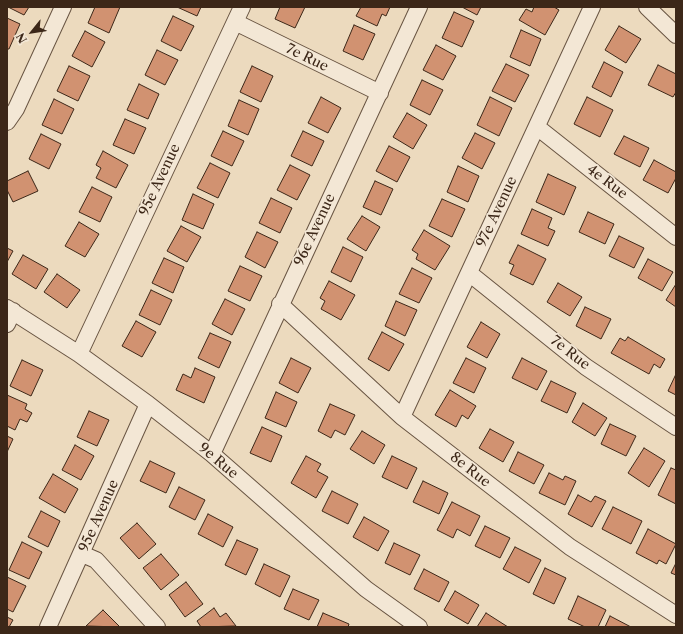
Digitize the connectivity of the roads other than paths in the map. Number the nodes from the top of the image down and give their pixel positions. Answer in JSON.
{"nodes":[{"id":1,"x":63,"y":7,"type":"edge"},
{"id":2,"x":242,"y":7,"type":"edge"},
{"id":3,"x":419,"y":7,"type":"edge"},
{"id":4,"x":592,"y":7,"type":"edge"},
{"id":5,"x":647,"y":7,"type":"edge"},
{"id":6,"x":234,"y":22,"type":"junction"},
{"id":7,"x":676,"y":35,"type":"edge"},
{"id":8,"x":380,"y":94,"type":"junction"},
{"id":9,"x":7,"y":122,"type":"edge"},
{"id":10,"x":537,"y":127,"type":"junction"},
{"id":11,"x":676,"y":237,"type":"edge"},
{"id":12,"x":469,"y":273,"type":"junction"},
{"id":13,"x":280,"y":304,"type":"junction"},
{"id":14,"x":9,"y":314,"type":"edge"},
{"id":15,"x":79,"y":354,"type":"junction"},
{"id":16,"x":148,"y":404,"type":"junction"},
{"id":17,"x":402,"y":417,"type":"junction"},
{"id":18,"x":676,"y":427,"type":"edge"},
{"id":19,"x":212,"y":454,"type":"junction"},
{"id":20,"x":82,"y":554,"type":"junction"},
{"id":21,"x":676,"y":615,"type":"edge"},
{"id":22,"x":48,"y":627,"type":"edge"},
{"id":23,"x":157,"y":627,"type":"edge"},
{"id":24,"x":419,"y":627,"type":"edge"}],
"edges":[{"from":1,"to":9,"type":"street"},
{"from":2,"to":6,"type":"street","name":"95e Avenue"},
{"from":3,"to":8,"type":"street","name":"96e Avenue"},
{"from":4,"to":10,"type":"street","name":"97e Avenue"},
{"from":5,"to":7,"type":"street"},
{"from":6,"to":8,"type":"street","name":"7e Rue"},
{"from":6,"to":15,"type":"street","name":"95e Avenue"},
{"from":8,"to":13,"type":"street","name":"96e Avenue"},
{"from":10,"to":11,"type":"street","name":"4e Rue"},
{"from":10,"to":12,"type":"street","name":"97e Avenue"},
{"from":12,"to":17,"type":"street","name":"97e Avenue"},
{"from":12,"to":18,"type":"street","name":"7e Rue"},
{"from":13,"to":17,"type":"street","name":"8e Rue"},
{"from":13,"to":19,"type":"street","name":"96e Avenue"},
{"from":14,"to":15,"type":"street","name":"9e Rue"},
{"from":15,"to":16,"type":"street","name":"9e Rue"},
{"from":16,"to":19,"type":"street","name":"9e Rue"},
{"from":16,"to":20,"type":"street","name":"95e Avenue"},
{"from":17,"to":21,"type":"street","name":"8e Rue"},
{"from":19,"to":24,"type":"street","name":"9e Rue"},
{"from":20,"to":22,"type":"street","name":"95e Avenue"},
{"from":20,"to":23,"type":"street"}]}
